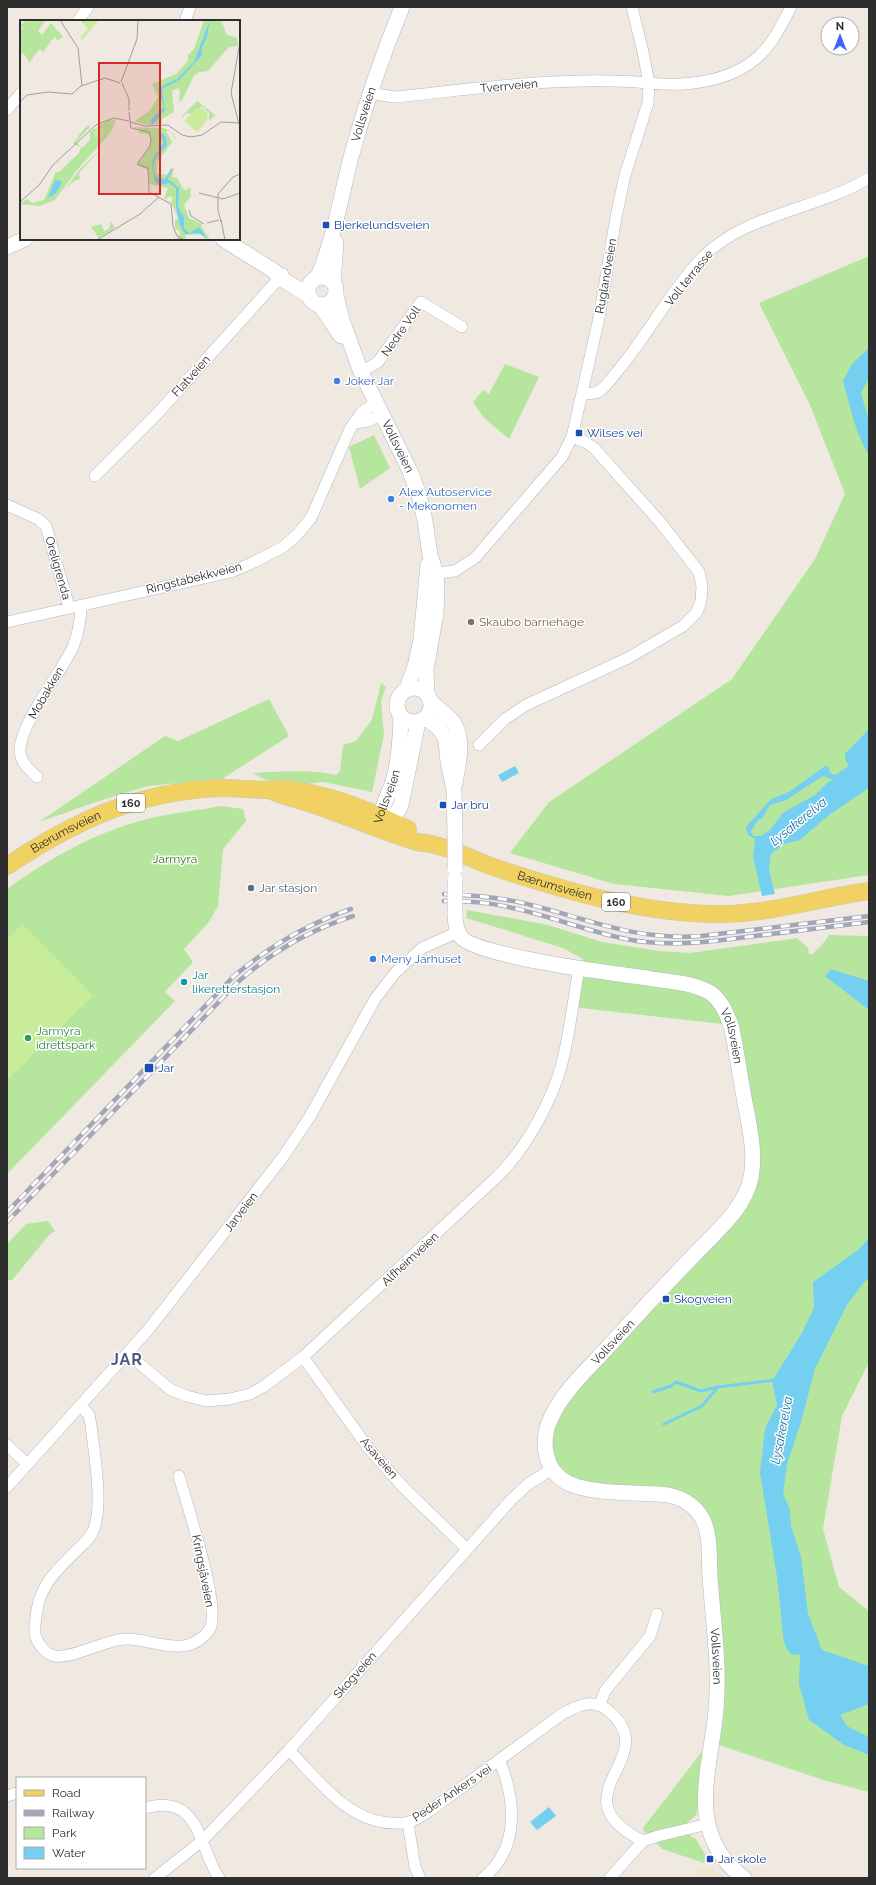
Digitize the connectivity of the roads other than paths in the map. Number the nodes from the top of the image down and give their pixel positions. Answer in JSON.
{"nodes":[{"id":1,"x":88,"y":7,"type":"edge"},
{"id":2,"x":190,"y":7,"type":"edge"},
{"id":3,"x":402,"y":7,"type":"edge"},
{"id":4,"x":632,"y":7,"type":"edge"},
{"id":5,"x":791,"y":7,"type":"edge"},
{"id":6,"x":79,"y":20,"type":"edge"},
{"id":7,"x":185,"y":20,"type":"edge"},
{"id":8,"x":649,"y":83,"type":"junction"},
{"id":9,"x":370,"y":93,"type":"junction"},
{"id":10,"x":20,"y":94,"type":"edge"},
{"id":11,"x":7,"y":110,"type":"edge"},
{"id":12,"x":869,"y":178,"type":"edge"},
{"id":13,"x":336,"y":225,"type":"junction"},
{"id":14,"x":23,"y":240,"type":"edge"},
{"id":15,"x":225,"y":240,"type":"edge"},
{"id":16,"x":7,"y":247,"type":"edge"},
{"id":17,"x":279,"y":275,"type":"junction"},
{"id":18,"x":316,"y":278,"type":"junction"},
{"id":19,"x":334,"y":288,"type":"junction"},
{"id":20,"x":308,"y":294,"type":"junction"},
{"id":21,"x":320,"y":305,"type":"junction"},
{"id":22,"x":462,"y":326,"type":"dead end"},
{"id":23,"x":360,"y":369,"type":"junction"},
{"id":24,"x":582,"y":394,"type":"junction"},
{"id":25,"x":379,"y":409,"type":"junction"},
{"id":26,"x":572,"y":437,"type":"junction"},
{"id":27,"x":95,"y":476,"type":"dead end"},
{"id":28,"x":7,"y":505,"type":"edge"},
{"id":29,"x":432,"y":574,"type":"junction"},
{"id":30,"x":81,"y":605,"type":"junction"},
{"id":31,"x":69,"y":608,"type":"junction"},
{"id":32,"x":7,"y":622,"type":"edge"},
{"id":33,"x":407,"y":689,"type":"junction"},
{"id":34,"x":429,"y":698,"type":"junction"},
{"id":35,"x":401,"y":716,"type":"junction"},
{"id":36,"x":422,"y":720,"type":"junction"},
{"id":37,"x":480,"y":745,"type":"dead end"},
{"id":38,"x":37,"y":777,"type":"dead end"},
{"id":39,"x":454,"y":790,"type":"junction"},
{"id":40,"x":383,"y":822,"type":"junction"},
{"id":41,"x":7,"y":866,"type":"edge"},
{"id":42,"x":869,"y":891,"type":"edge"},
{"id":43,"x":458,"y":932,"type":"junction"},
{"id":44,"x":579,"y":968,"type":"junction"},
{"id":45,"x":128,"y":1354,"type":"junction"},
{"id":46,"x":303,"y":1357,"type":"junction"},
{"id":47,"x":81,"y":1406,"type":"junction"},
{"id":48,"x":7,"y":1445,"type":"edge"},
{"id":49,"x":27,"y":1464,"type":"junction"},
{"id":50,"x":552,"y":1469,"type":"junction"},
{"id":51,"x":179,"y":1476,"type":"dead end"},
{"id":52,"x":7,"y":1487,"type":"edge"},
{"id":53,"x":468,"y":1549,"type":"junction"},
{"id":54,"x":657,"y":1614,"type":"dead end"},
{"id":55,"x":600,"y":1704,"type":"junction"},
{"id":56,"x":288,"y":1750,"type":"junction"},
{"id":57,"x":499,"y":1760,"type":"junction"},
{"id":58,"x":146,"y":1808,"type":"edge"},
{"id":59,"x":408,"y":1823,"type":"junction"},
{"id":60,"x":708,"y":1824,"type":"junction"},
{"id":61,"x":203,"y":1840,"type":"junction"},
{"id":62,"x":643,"y":1841,"type":"junction"},
{"id":63,"x":155,"y":1878,"type":"edge"},
{"id":64,"x":220,"y":1878,"type":"edge"},
{"id":65,"x":420,"y":1878,"type":"edge"},
{"id":66,"x":483,"y":1878,"type":"edge"},
{"id":67,"x":610,"y":1878,"type":"edge"},
{"id":68,"x":744,"y":1878,"type":"edge"}],
"edges":[{"from":1,"to":6,"type":"street"},
{"from":2,"to":7,"type":"street"},
{"from":3,"to":9,"type":"main road","name":"Vollsveien"},
{"from":4,"to":8,"type":"street","name":"Ruglandveien"},
{"from":5,"to":8,"type":"street"},
{"from":8,"to":9,"type":"street","name":"Tverrveien"},
{"from":8,"to":24,"type":"street","name":"Ruglandveien"},
{"from":9,"to":13,"type":"main road","name":"Vollsveien"},
{"from":10,"to":11,"type":"street"},
{"from":12,"to":24,"type":"street","name":"Voll terrasse"},
{"from":13,"to":18,"type":"main road","name":"Vollsveien"},
{"from":13,"to":19,"type":"main road","name":"Vollsveien"},
{"from":14,"to":16,"type":"main road"},
{"from":15,"to":17,"type":"main road"},
{"from":17,"to":18,"type":"main road"},
{"from":17,"to":20,"type":"main road"},
{"from":17,"to":27,"type":"street","name":"Flatveien"},
{"from":18,"to":19,"type":"main road"},
{"from":18,"to":20,"type":"main road"},
{"from":19,"to":21,"type":"main road"},
{"from":19,"to":23,"type":"main road","name":"Vollsveien"},
{"from":20,"to":21,"type":"main road"},
{"from":21,"to":23,"type":"main road","name":"Vollsveien"},
{"from":22,"to":23,"type":"street","name":"Nedre Voll"},
{"from":23,"to":25,"type":"main road","name":"Vollsveien"},
{"from":24,"to":26,"type":"street","name":"Ruglandveien"},
{"from":25,"to":29,"type":"main road","name":"Vollsveien"},
{"from":25,"to":30,"type":"street","name":"Ringstabekkveien"},
{"from":26,"to":29,"type":"street","name":"Ruglandveien"},
{"from":26,"to":37,"type":"street"},
{"from":28,"to":31,"type":"street","name":"Oreligrenda"},
{"from":29,"to":33,"type":"main road","name":"Vollsveien"},
{"from":29,"to":34,"type":"main road","name":"Vollsveien"},
{"from":30,"to":31,"type":"street","name":"Ringstabekkveien"},
{"from":30,"to":38,"type":"street","name":"Mobakken"},
{"from":31,"to":32,"type":"street","name":"Ringstabekkveien"},
{"from":33,"to":34,"type":"main road"},
{"from":33,"to":35,"type":"main road"},
{"from":34,"to":36,"type":"main road"},
{"from":34,"to":39,"type":"main road"},
{"from":35,"to":36,"type":"main road"},
{"from":35,"to":40,"type":"main road","name":"Vollsveien"},
{"from":36,"to":39,"type":"main road"},
{"from":36,"to":40,"type":"main road","name":"Vollsveien"},
{"from":39,"to":43,"type":"main road","bridge":true},
{"from":40,"to":41,"type":"main road","name":"Bærumsveien","number":"160"},
{"from":40,"to":42,"type":"main road","name":"Bærumsveien","number":"160"},
{"from":43,"to":44,"type":"main road","name":"Vollsveien"},
{"from":43,"to":45,"type":"street","name":"Jarveien"},
{"from":44,"to":46,"type":"street","name":"Alfheimveien"},
{"from":44,"to":50,"type":"main road","name":"Vollsveien"},
{"from":45,"to":46,"type":"street","name":"Alfheimveien"},
{"from":45,"to":47,"type":"street","name":"Jarveien"},
{"from":46,"to":53,"type":"street","name":"Asaveien"},
{"from":47,"to":49,"type":"street","name":"Jarveien"},
{"from":47,"to":51,"type":"street","name":"Kringsjåveien"},
{"from":48,"to":49,"type":"street"},
{"from":49,"to":52,"type":"street","name":"Jarveien"},
{"from":50,"to":53,"type":"street","name":"Skogveien"},
{"from":50,"to":60,"type":"main road","name":"Vollsveien"},
{"from":53,"to":56,"type":"street","name":"Skogveien"},
{"from":54,"to":55,"type":"street"},
{"from":55,"to":57,"type":"street","name":"Peder Ankers vei"},
{"from":55,"to":62,"type":"street"},
{"from":56,"to":59,"type":"street","name":"Peder Ankers vei"},
{"from":56,"to":61,"type":"street","name":"Skogveien"},
{"from":57,"to":59,"type":"street","name":"Peder Ankers vei"},
{"from":57,"to":66,"type":"street"},
{"from":58,"to":61,"type":"street"},
{"from":59,"to":65,"type":"street"},
{"from":60,"to":62,"type":"street"},
{"from":60,"to":68,"type":"main road","name":"Vollsveien"},
{"from":61,"to":63,"type":"street","name":"Skogveien"},
{"from":61,"to":64,"type":"street"},
{"from":62,"to":67,"type":"street"}]}
